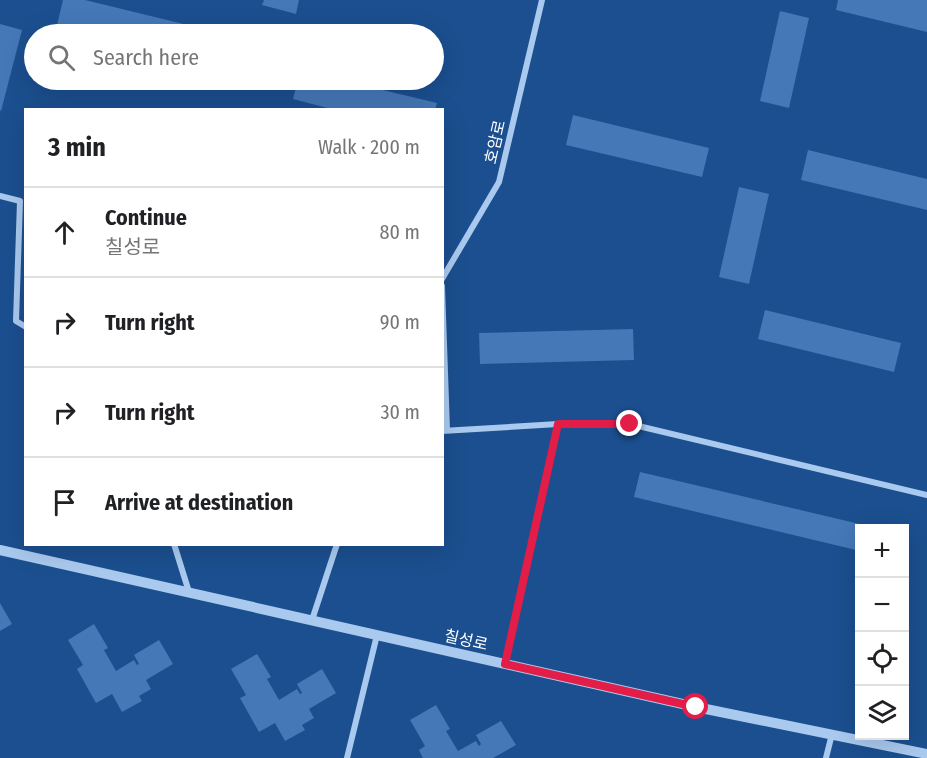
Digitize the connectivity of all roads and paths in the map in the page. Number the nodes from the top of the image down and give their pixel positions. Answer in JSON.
{"nodes":[{"id":1,"x":542,"y":0,"type":"edge"},
{"id":2,"x":0,"y":196,"type":"edge"},
{"id":3,"x":444,"y":276,"type":"edge"},
{"id":4,"x":24,"y":326,"type":"edge"},
{"id":5,"x":444,"y":382,"type":"edge"},
{"id":6,"x":558,"y":424,"type":"junction"},
{"id":7,"x":445,"y":430,"type":"edge"},
{"id":8,"x":927,"y":495,"type":"edge"},
{"id":9,"x":175,"y":546,"type":"edge"},
{"id":10,"x":336,"y":546,"type":"edge"},
{"id":11,"x":0,"y":550,"type":"edge"},
{"id":12,"x":189,"y":593,"type":"junction"},
{"id":13,"x":312,"y":621,"type":"junction"},
{"id":14,"x":377,"y":635,"type":"junction"},
{"id":15,"x":505,"y":664,"type":"junction"},
{"id":16,"x":832,"y":734,"type":"junction"},
{"id":17,"x":927,"y":754,"type":"edge"},
{"id":18,"x":347,"y":758,"type":"edge"},
{"id":19,"x":826,"y":758,"type":"edge"}],
"edges":[{"from":1,"to":3,"type":"street","name":"호암로"},
{"from":2,"to":4,"type":"street"},
{"from":5,"to":7,"type":"street"},
{"from":6,"to":7,"type":"street"},
{"from":6,"to":8,"type":"street"},
{"from":6,"to":15,"type":"street"},
{"from":9,"to":12,"type":"street"},
{"from":10,"to":13,"type":"street"},
{"from":11,"to":12,"type":"street","name":"칠성로"},
{"from":12,"to":13,"type":"street","name":"칠성로"},
{"from":13,"to":14,"type":"street","name":"칠성로"},
{"from":14,"to":15,"type":"street","name":"칠성로"},
{"from":14,"to":18,"type":"street"},
{"from":15,"to":16,"type":"street","name":"칠성로"},
{"from":16,"to":17,"type":"street","name":"칠성로"},
{"from":16,"to":19,"type":"street"}]}
